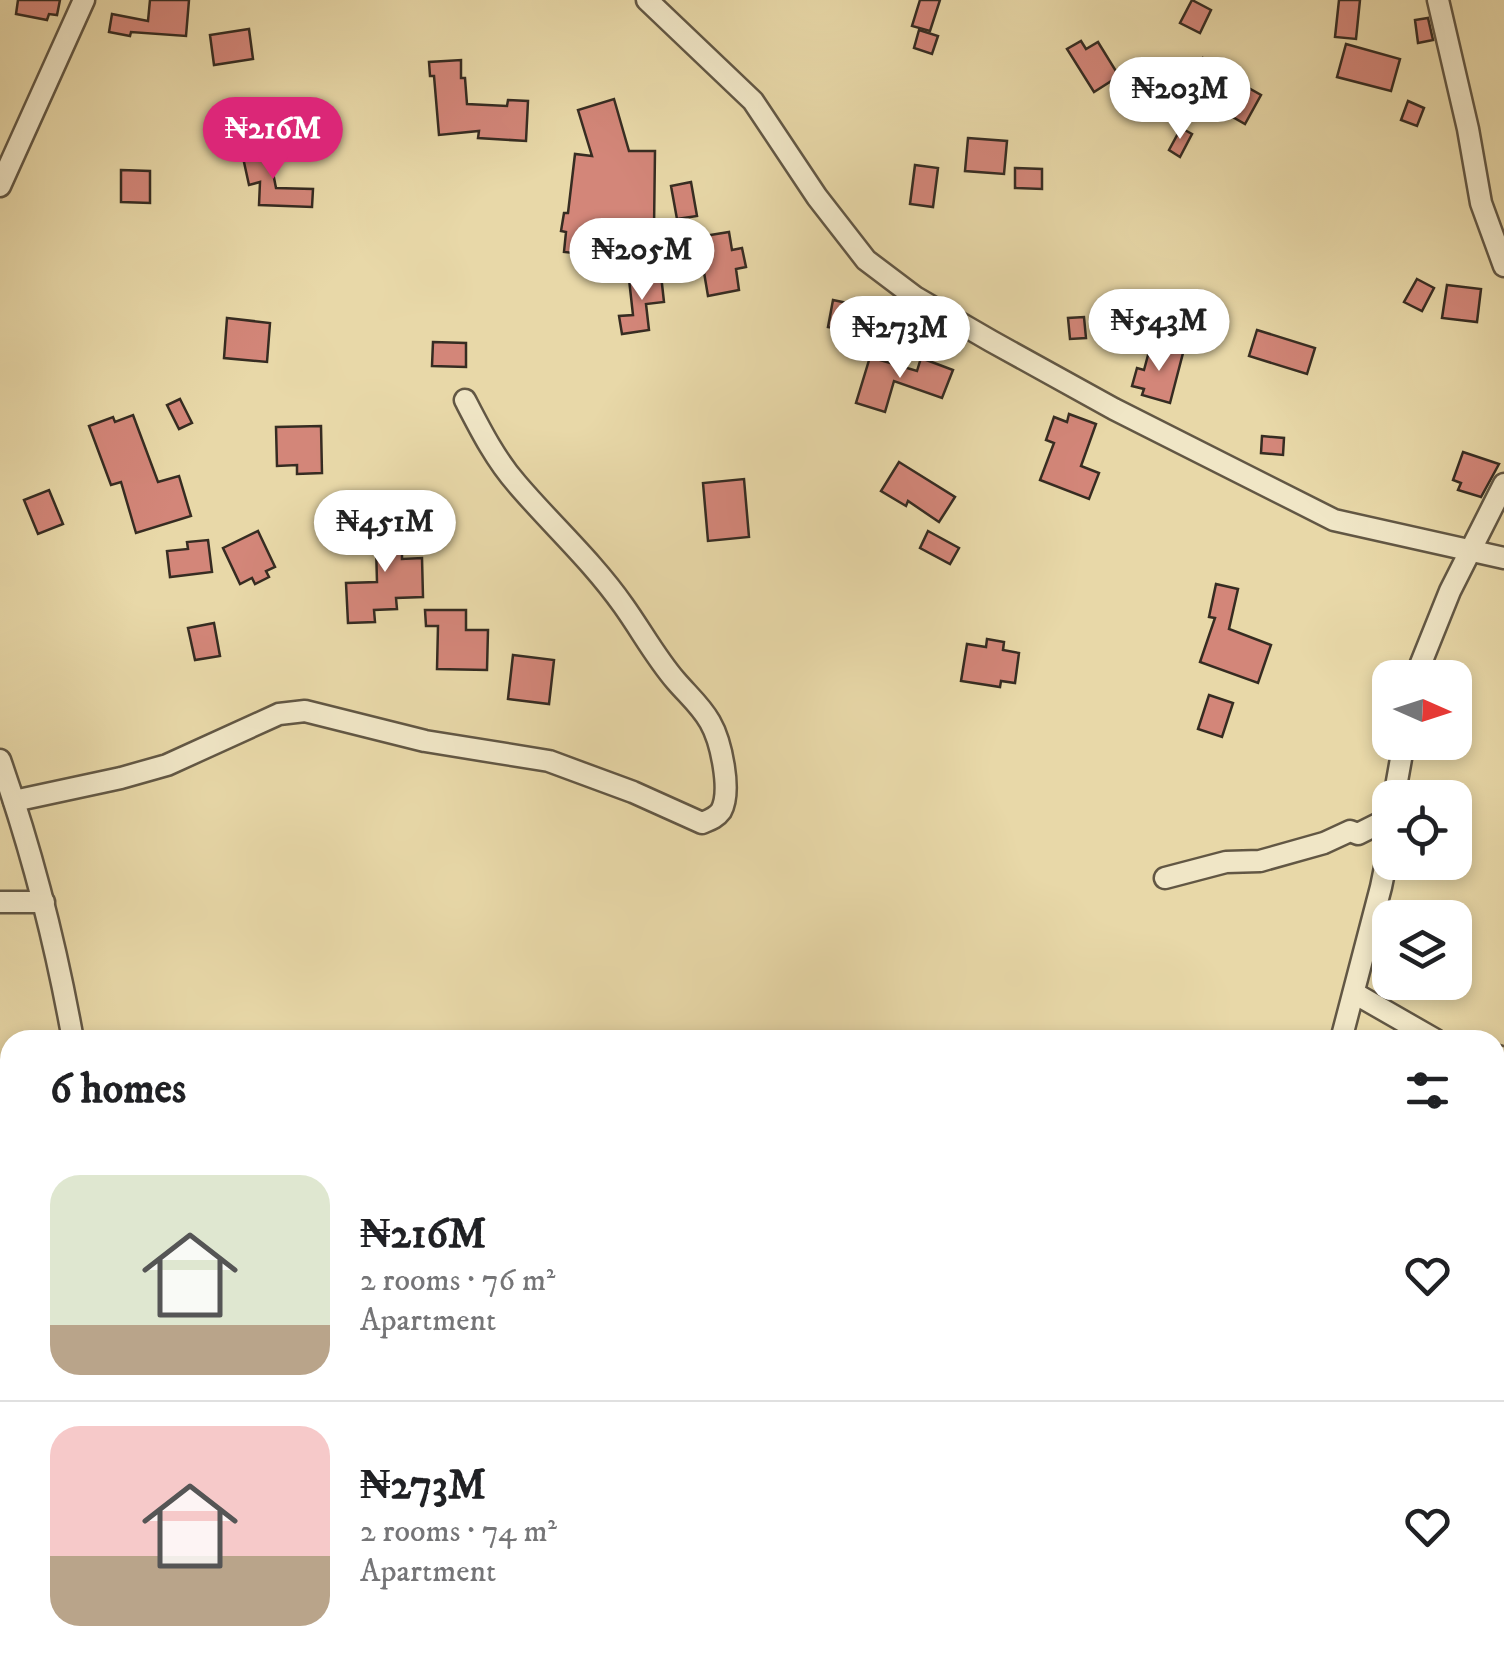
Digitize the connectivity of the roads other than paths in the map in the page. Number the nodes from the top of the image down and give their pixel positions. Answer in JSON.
{"nodes":[{"id":1,"x":84,"y":0,"type":"edge"},
{"id":2,"x":647,"y":0,"type":"edge"},
{"id":3,"x":1438,"y":0,"type":"edge"},
{"id":4,"x":0,"y":186,"type":"edge"},
{"id":5,"x":1504,"y":266,"type":"edge"},
{"id":6,"x":465,"y":400,"type":"dead end"},
{"id":7,"x":1504,"y":484,"type":"edge"},
{"id":8,"x":1469,"y":550,"type":"junction"},
{"id":9,"x":1504,"y":558,"type":"edge"},
{"id":10,"x":1423,"y":660,"type":"edge"},
{"id":11,"x":0,"y":760,"type":"edge"},
{"id":12,"x":14,"y":801,"type":"junction"},
{"id":13,"x":1372,"y":827,"type":"edge"},
{"id":14,"x":1165,"y":878,"type":"dead end"},
{"id":15,"x":1381,"y":880,"type":"edge"},
{"id":16,"x":0,"y":902,"type":"edge"},
{"id":17,"x":44,"y":902,"type":"junction"},
{"id":18,"x":1354,"y":994,"type":"junction"},
{"id":19,"x":71,"y":1030,"type":"edge"},
{"id":20,"x":1344,"y":1030,"type":"edge"},
{"id":21,"x":1418,"y":1030,"type":"edge"}],
"edges":[{"from":1,"to":4,"type":"street"},
{"from":2,"to":8,"type":"street"},
{"from":3,"to":5,"type":"street"},
{"from":6,"to":12,"type":"street"},
{"from":7,"to":8,"type":"street"},
{"from":8,"to":9,"type":"street"},
{"from":8,"to":10,"type":"street"},
{"from":11,"to":12,"type":"street"},
{"from":12,"to":17,"type":"street"},
{"from":13,"to":14,"type":"street"},
{"from":15,"to":18,"type":"street"},
{"from":16,"to":17,"type":"street"},
{"from":17,"to":19,"type":"street"},
{"from":18,"to":20,"type":"street"},
{"from":18,"to":21,"type":"street"}]}
